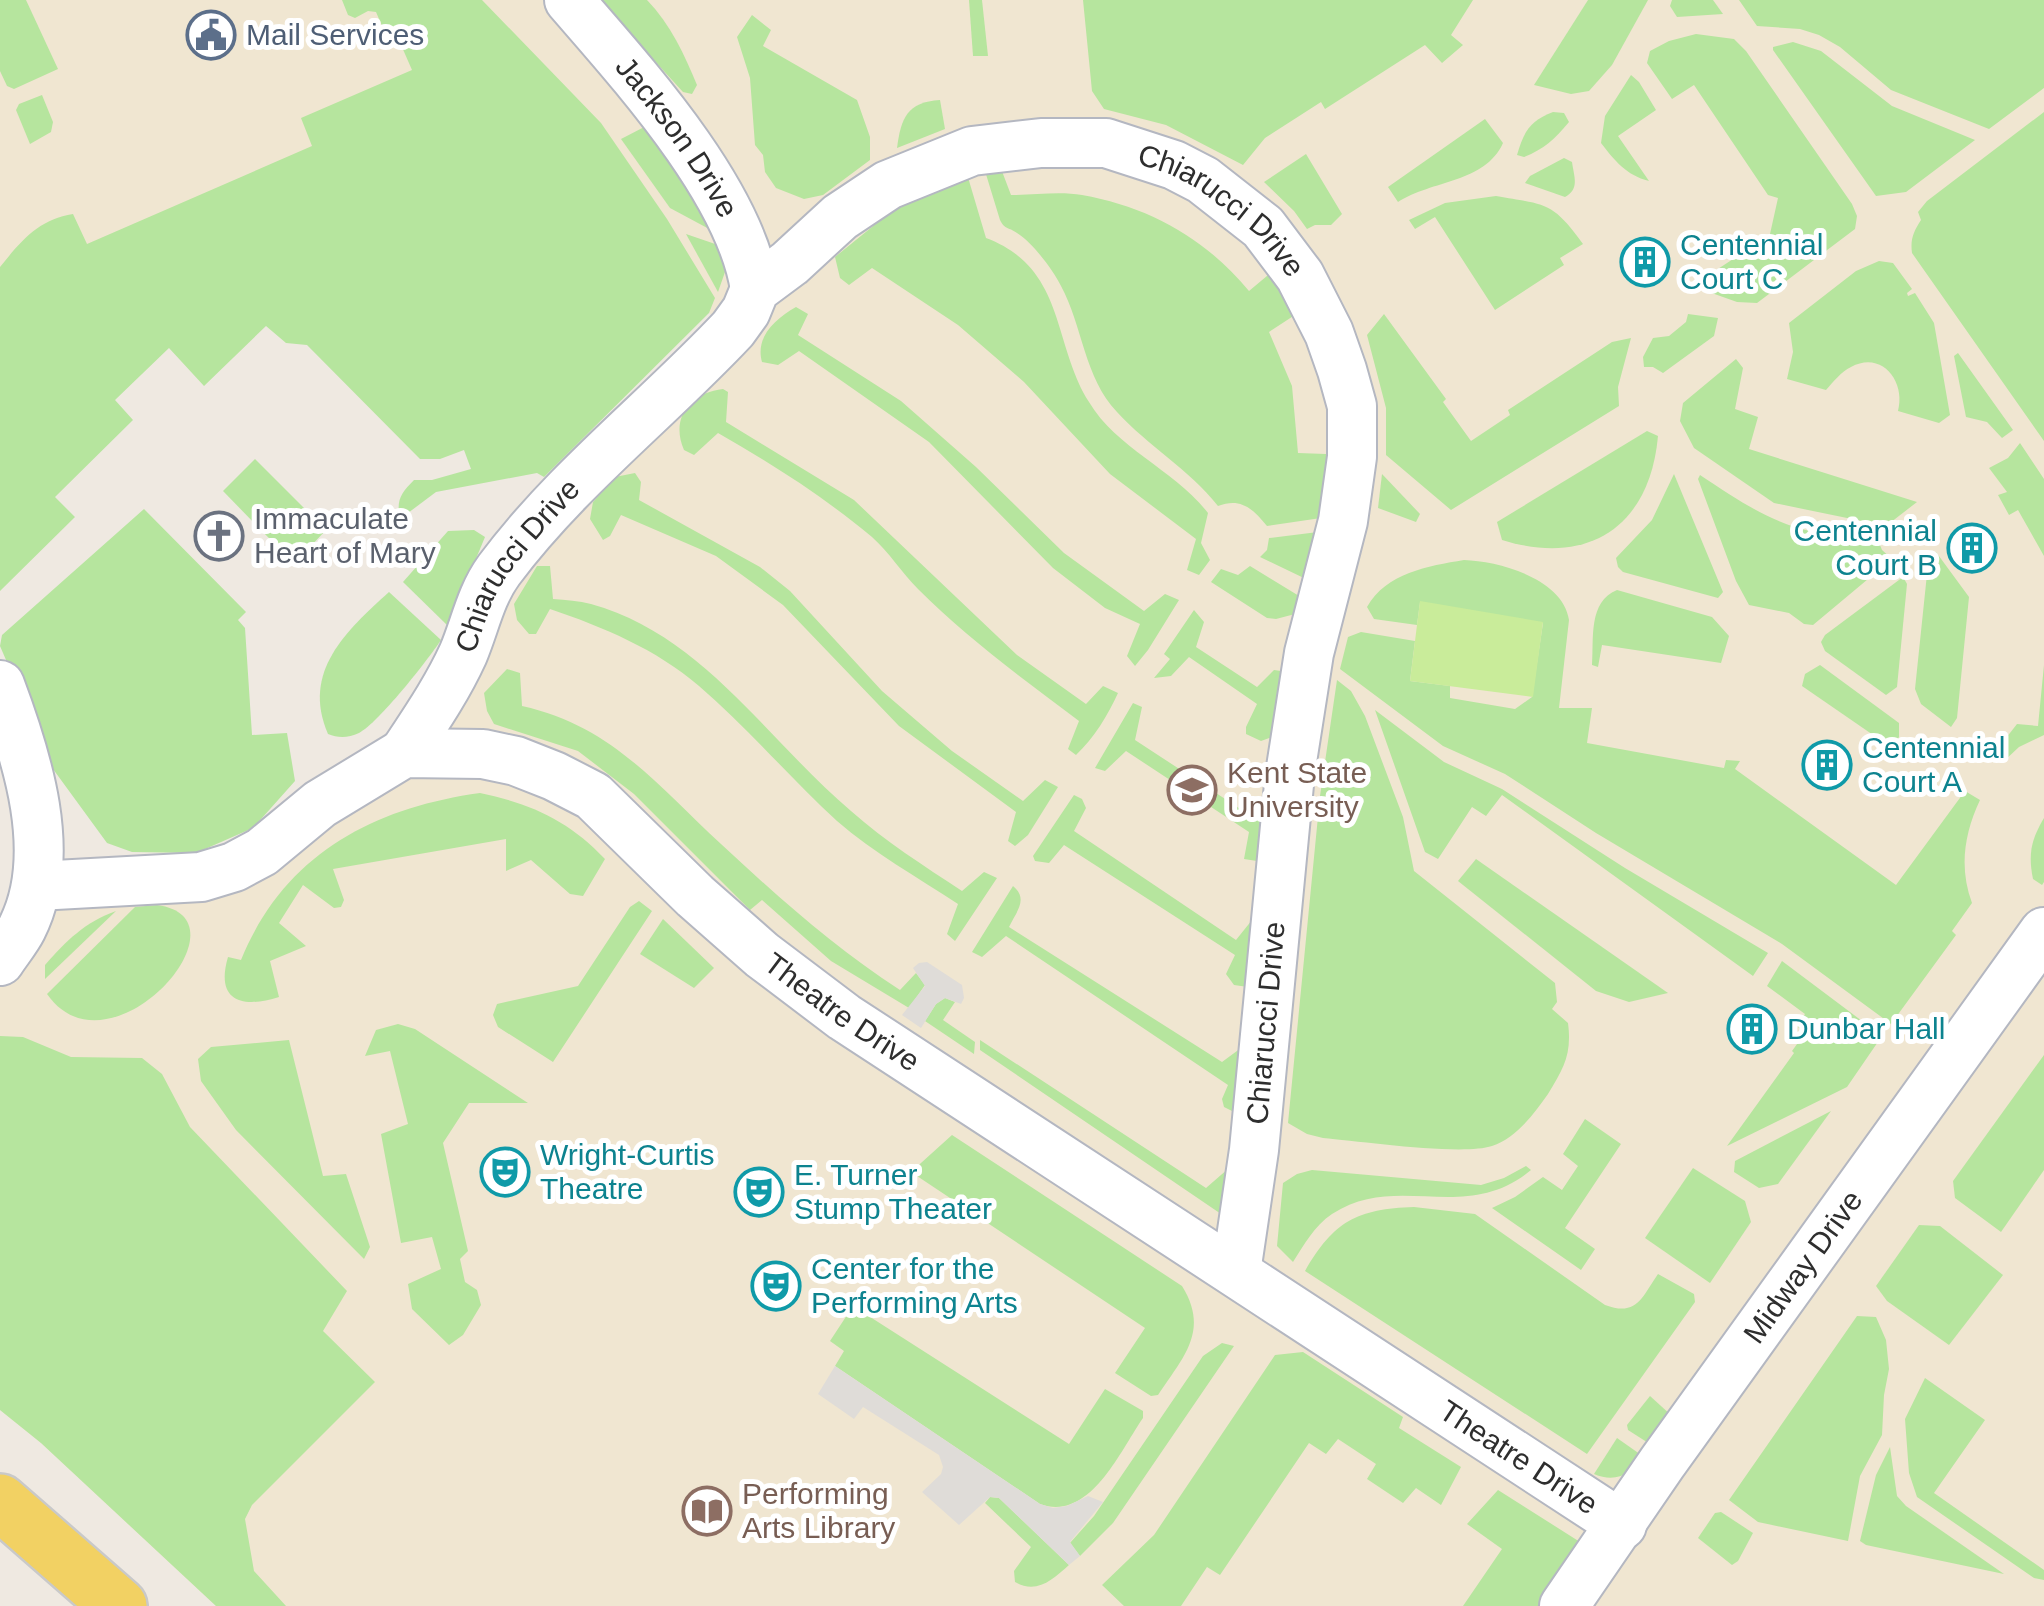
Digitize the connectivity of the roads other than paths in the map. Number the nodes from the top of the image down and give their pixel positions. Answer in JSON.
{"nodes":[{"id":1,"x":570,"y":0,"type":"edge"},
{"id":2,"x":755,"y":289,"type":"junction"},
{"id":3,"x":0,"y":685,"type":"edge"},
{"id":4,"x":404,"y":753,"type":"junction"},
{"id":5,"x":37,"y":886,"type":"junction"},
{"id":6,"x":2044,"y":932,"type":"edge"},
{"id":7,"x":0,"y":961,"type":"edge"},
{"id":8,"x":1236,"y":1272,"type":"junction"},
{"id":9,"x":0,"y":1502,"type":"edge"},
{"id":10,"x":1622,"y":1524,"type":"junction"},
{"id":11,"x":119,"y":1606,"type":"edge"},
{"id":12,"x":1564,"y":1606,"type":"edge"}],
"edges":[{"from":1,"to":2,"type":"street","name":"Jackson Drive"},
{"from":2,"to":4,"type":"street","name":"Chiarucci Drive"},
{"from":2,"to":8,"type":"street","name":"Chiarucci Drive"},
{"from":3,"to":5,"type":"street"},
{"from":4,"to":5,"type":"street"},
{"from":4,"to":8,"type":"street","name":"Theatre Drive"},
{"from":5,"to":7,"type":"street"},
{"from":6,"to":10,"type":"street","name":"Midway Drive"},
{"from":8,"to":10,"type":"street","name":"Theatre Drive"},
{"from":9,"to":11,"type":"main road"},
{"from":10,"to":12,"type":"street","name":"Midway Drive"}]}
